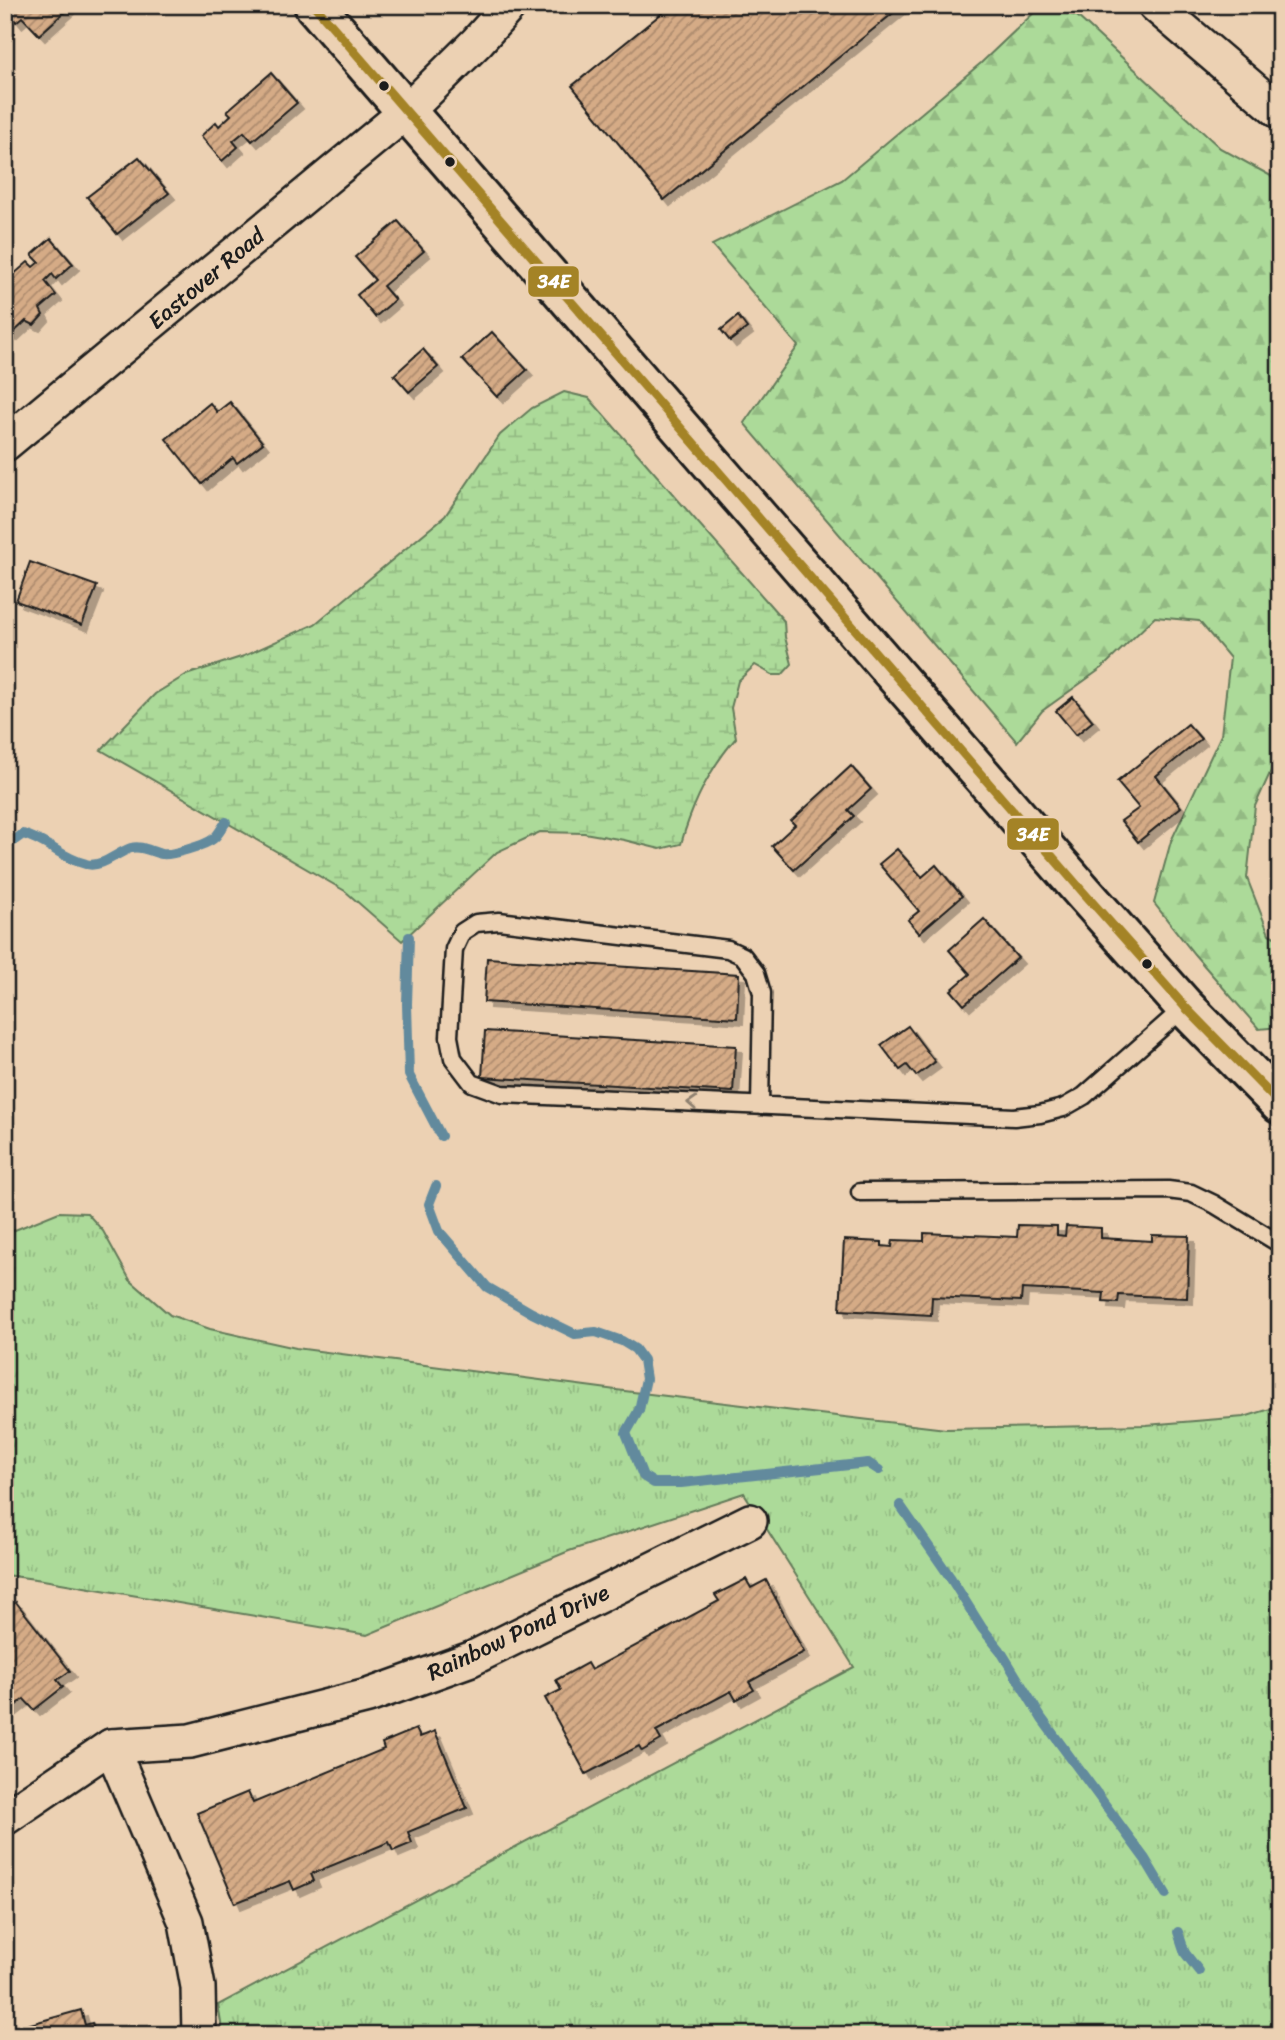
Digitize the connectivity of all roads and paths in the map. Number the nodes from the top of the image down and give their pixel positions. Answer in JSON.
{"nodes":[{"id":1,"x":314,"y":5,"type":"edge"},
{"id":2,"x":510,"y":5,"type":"edge"},
{"id":3,"x":1155,"y":5,"type":"edge"},
{"id":4,"x":406,"y":112,"type":"junction"},
{"id":5,"x":1280,"y":112,"type":"edge"},
{"id":6,"x":5,"y":444,"type":"edge"},
{"id":7,"x":1185,"y":1007,"type":"junction"},
{"id":8,"x":1280,"y":1104,"type":"edge"},
{"id":9,"x":760,"y":1106,"type":"junction"},
{"id":10,"x":860,"y":1192,"type":"dead end"},
{"id":11,"x":1280,"y":1244,"type":"edge"},
{"id":12,"x":750,"y":1521,"type":"dead end"},
{"id":13,"x":111,"y":1746,"type":"junction"},
{"id":14,"x":5,"y":1818,"type":"edge"},
{"id":15,"x":199,"y":2035,"type":"edge"}],
"edges":[{"from":1,"to":4,"type":"main road"},
{"from":2,"to":4,"type":"street","name":"Eastover Road"},
{"from":3,"to":5,"type":"street"},
{"from":4,"to":6,"type":"street","name":"Eastover Road"},
{"from":4,"to":7,"type":"main road"},
{"from":7,"to":8,"type":"main road"},
{"from":7,"to":9,"type":"lane"},
{"from":9,"to":9,"type":"lane","one_way":true},
{"from":10,"to":11,"type":"lane"},
{"from":12,"to":13,"type":"street","name":"Rainbow Pond Drive"},
{"from":13,"to":14,"type":"street"},
{"from":13,"to":15,"type":"street"}]}
